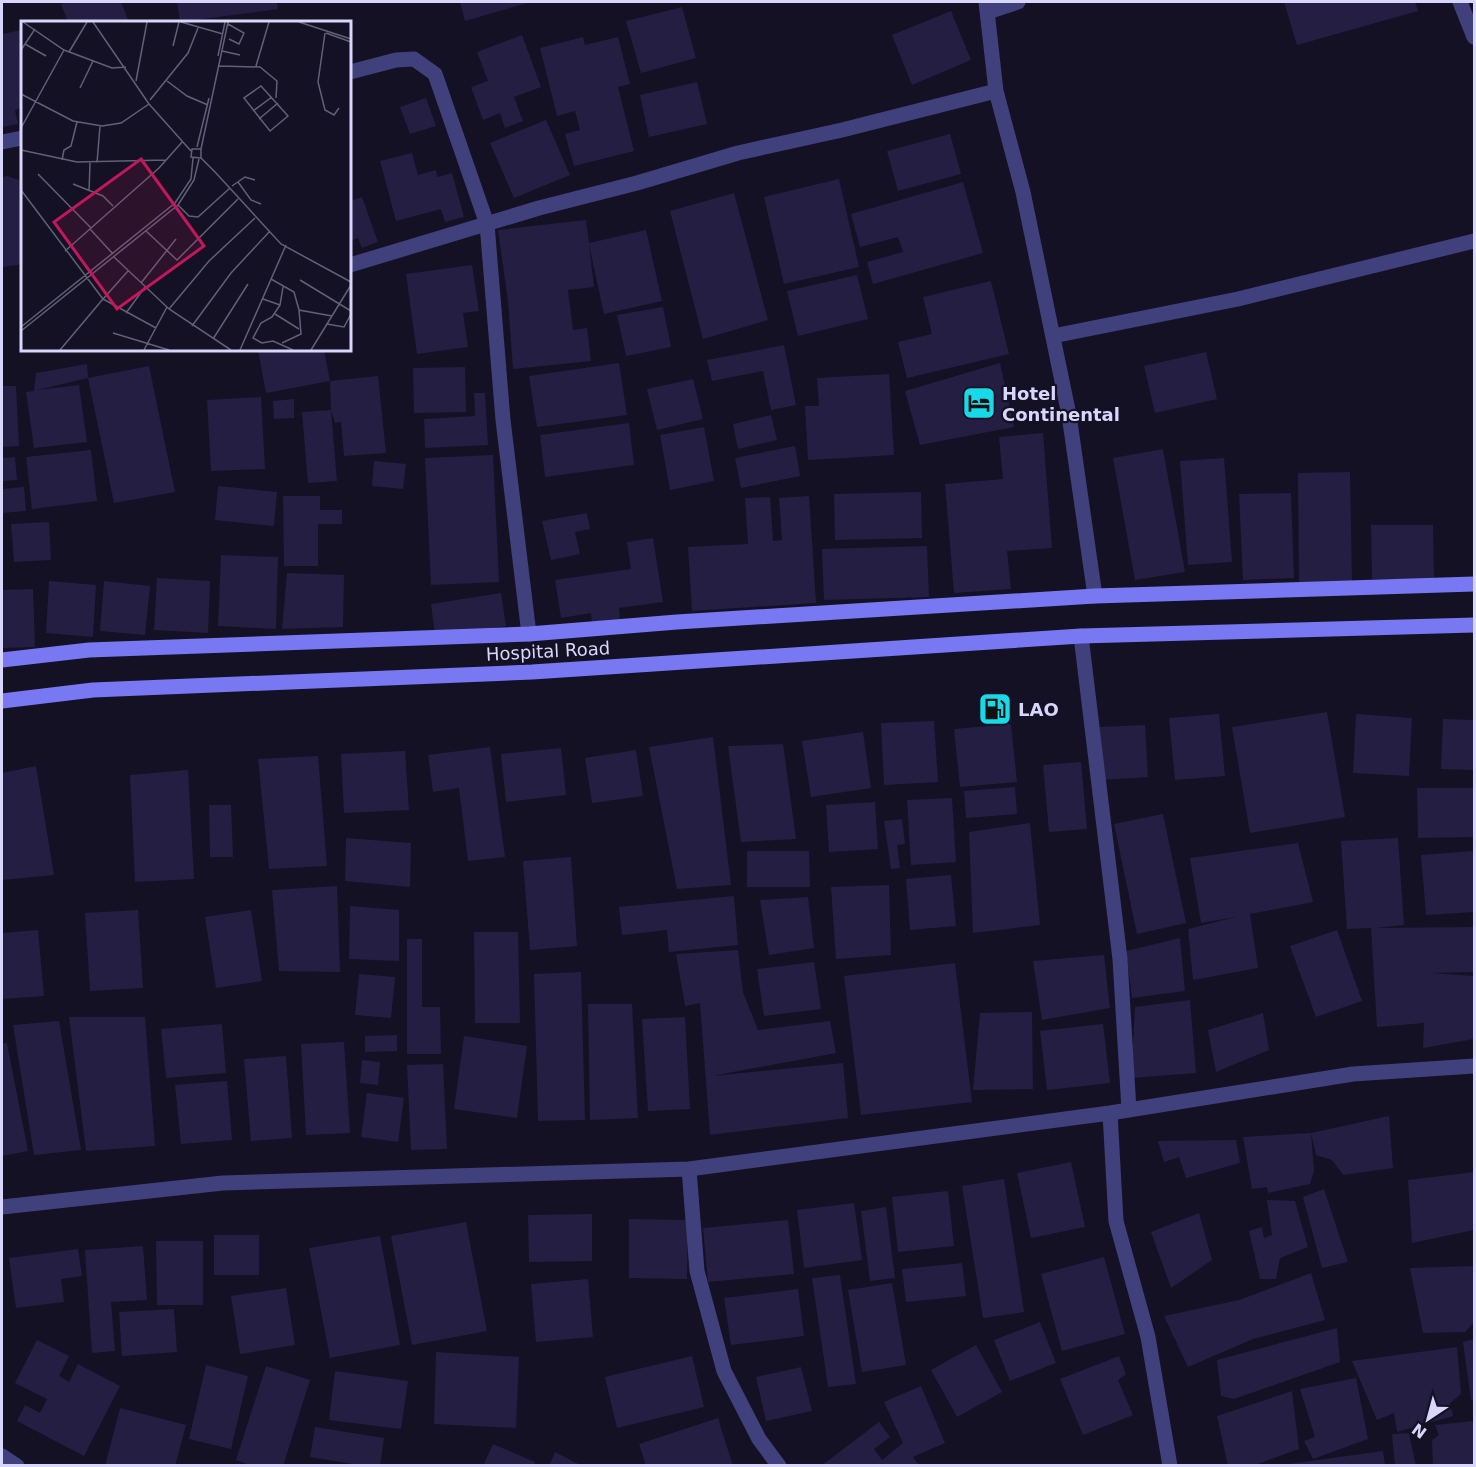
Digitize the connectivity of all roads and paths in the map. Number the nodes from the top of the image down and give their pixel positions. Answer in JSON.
{"nodes":[{"id":1,"x":1018,"y":2,"type":"edge"},
{"id":2,"x":1460,"y":2,"type":"edge"},
{"id":3,"x":987,"y":7,"type":"edge"},
{"id":4,"x":1474,"y":37,"type":"edge"},
{"id":5,"x":351,"y":72,"type":"edge"},
{"id":6,"x":996,"y":91,"type":"junction"},
{"id":7,"x":21,"y":138,"type":"edge"},
{"id":8,"x":2,"y":142,"type":"edge"},
{"id":9,"x":487,"y":224,"type":"junction"},
{"id":10,"x":1474,"y":241,"type":"edge"},
{"id":11,"x":351,"y":265,"type":"edge"},
{"id":12,"x":1053,"y":336,"type":"junction"},
{"id":13,"x":1474,"y":584,"type":"edge"},
{"id":14,"x":1095,"y":596,"type":"junction"},
{"id":15,"x":1474,"y":625,"type":"edge"},
{"id":16,"x":529,"y":634,"type":"junction"},
{"id":17,"x":1088,"y":635,"type":"junction"},
{"id":18,"x":2,"y":660,"type":"edge"},
{"id":19,"x":2,"y":701,"type":"edge"},
{"id":20,"x":1474,"y":1066,"type":"edge"},
{"id":21,"x":1129,"y":1110,"type":"junction"},
{"id":22,"x":1110,"y":1113,"type":"junction"},
{"id":23,"x":689,"y":1169,"type":"junction"},
{"id":24,"x":2,"y":1207,"type":"edge"},
{"id":25,"x":2,"y":1456,"type":"edge"},
{"id":26,"x":16,"y":1466,"type":"edge"},
{"id":27,"x":779,"y":1466,"type":"edge"},
{"id":28,"x":1170,"y":1466,"type":"edge"}],
"edges":[{"from":1,"to":3,"type":"street"},
{"from":2,"to":4,"type":"street"},
{"from":3,"to":6,"type":"street"},
{"from":5,"to":9,"type":"street"},
{"from":6,"to":9,"type":"street"},
{"from":6,"to":12,"type":"street"},
{"from":7,"to":8,"type":"street"},
{"from":9,"to":11,"type":"street"},
{"from":9,"to":16,"type":"street"},
{"from":10,"to":12,"type":"street"},
{"from":12,"to":14,"type":"street"},
{"from":13,"to":14,"type":"street","name":"Hospital Road"},
{"from":14,"to":16,"type":"street","name":"Hospital Road"},
{"from":15,"to":17,"type":"street","name":"Hospital Road"},
{"from":16,"to":18,"type":"street","name":"Hospital Road"},
{"from":17,"to":19,"type":"street","name":"Hospital Road"},
{"from":17,"to":21,"type":"street"},
{"from":20,"to":21,"type":"street"},
{"from":21,"to":22,"type":"street"},
{"from":22,"to":23,"type":"street"},
{"from":22,"to":28,"type":"street"},
{"from":23,"to":24,"type":"street"},
{"from":23,"to":27,"type":"street"},
{"from":25,"to":26,"type":"street"}]}
